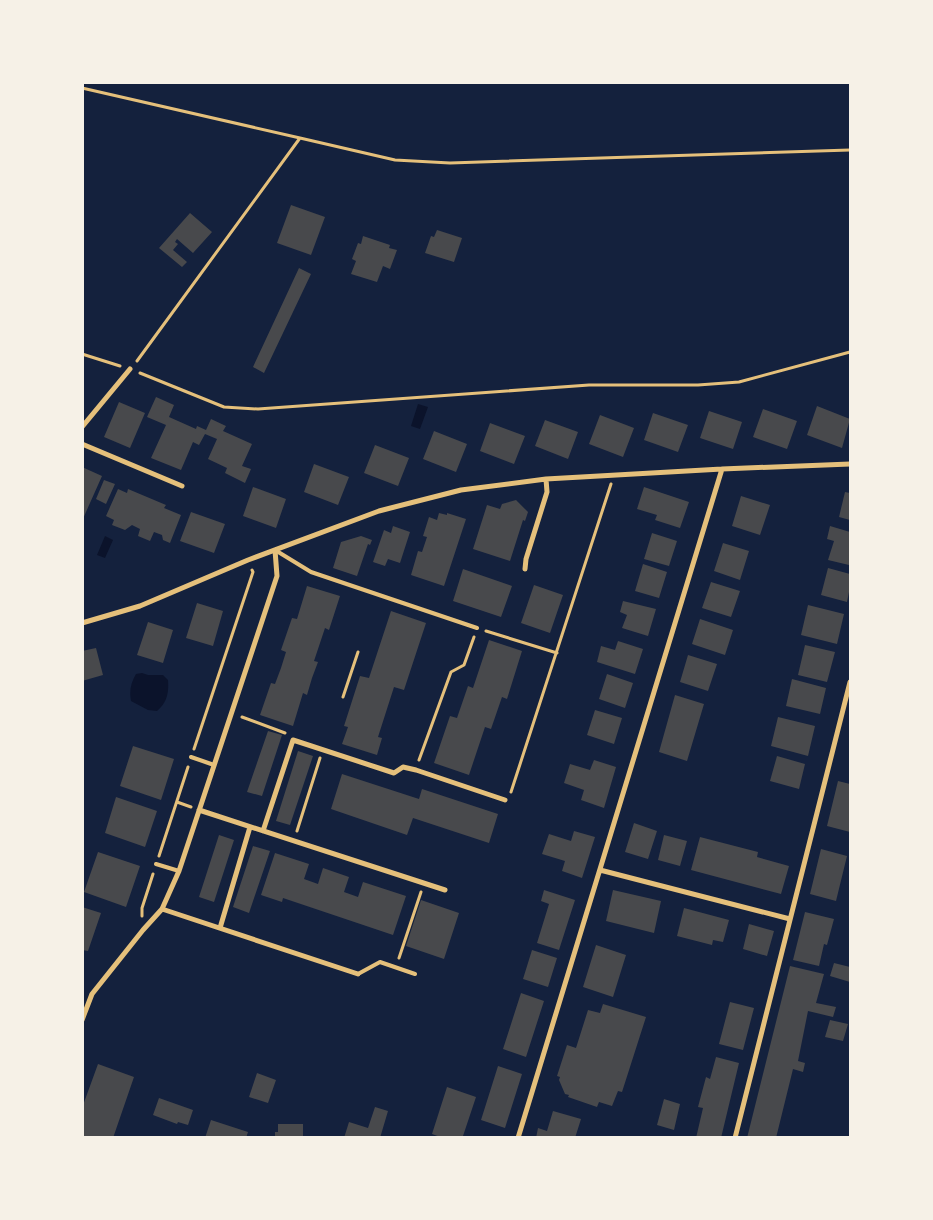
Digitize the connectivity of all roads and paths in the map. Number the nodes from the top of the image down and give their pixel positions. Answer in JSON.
{"nodes":[{"id":1,"x":82,"y":88,"type":"edge"},
{"id":2,"x":300,"y":138,"type":"junction"},
{"id":3,"x":850,"y":150,"type":"edge"},
{"id":4,"x":850,"y":352,"type":"edge"},
{"id":5,"x":82,"y":354,"type":"edge"},
{"id":6,"x":130,"y":369,"type":"junction"},
{"id":7,"x":82,"y":427,"type":"edge"},
{"id":8,"x":82,"y":444,"type":"edge"},
{"id":9,"x":850,"y":464,"type":"edge"},
{"id":10,"x":722,"y":469,"type":"junction"},
{"id":11,"x":611,"y":475,"type":"junction"},
{"id":12,"x":546,"y":479,"type":"junction"},
{"id":13,"x":182,"y":486,"type":"dead end"},
{"id":14,"x":275,"y":550,"type":"junction"},
{"id":15,"x":248,"y":560,"type":"junction"},
{"id":16,"x":525,"y":569,"type":"dead end"},
{"id":17,"x":82,"y":623,"type":"edge"},
{"id":18,"x":477,"y":628,"type":"junction"},
{"id":19,"x":358,"y":652,"type":"dead end"},
{"id":20,"x":558,"y":653,"type":"junction"},
{"id":21,"x":850,"y":682,"type":"edge"},
{"id":22,"x":343,"y":697,"type":"dead end"},
{"id":23,"x":231,"y":714,"type":"junction"},
{"id":24,"x":293,"y":740,"type":"junction"},
{"id":25,"x":323,"y":751,"type":"junction"},
{"id":26,"x":191,"y":757,"type":"junction"},
{"id":27,"x":214,"y":765,"type":"junction"},
{"id":28,"x":416,"y":770,"type":"junction"},
{"id":29,"x":505,"y":800,"type":"joint"},
{"id":30,"x":199,"y":810,"type":"junction"},
{"id":31,"x":250,"y":827,"type":"junction"},
{"id":32,"x":263,"y":831,"type":"junction"},
{"id":33,"x":294,"y":841,"type":"junction"},
{"id":34,"x":156,"y":864,"type":"junction"},
{"id":35,"x":600,"y":870,"type":"junction"},
{"id":36,"x":179,"y":872,"type":"junction"},
{"id":37,"x":424,"y":883,"type":"junction"},
{"id":38,"x":445,"y":890,"type":"dead end"},
{"id":39,"x":162,"y":909,"type":"junction"},
{"id":40,"x":790,"y":919,"type":"junction"},
{"id":41,"x":220,"y":928,"type":"junction"},
{"id":42,"x":143,"y":930,"type":"junction"},
{"id":43,"x":395,"y":968,"type":"junction"},
{"id":44,"x":358,"y":974,"type":"joint"},
{"id":45,"x":415,"y":974,"type":"dead end"},
{"id":46,"x":82,"y":1020,"type":"edge"},
{"id":47,"x":518,"y":1138,"type":"edge"},
{"id":48,"x":735,"y":1138,"type":"edge"}],
"edges":[{"from":1,"to":2,"type":"path"},
{"from":2,"to":3,"type":"path"},
{"from":2,"to":6,"type":"path"},
{"from":4,"to":6,"type":"path"},
{"from":5,"to":6,"type":"path"},
{"from":6,"to":7,"type":"street"},
{"from":8,"to":13,"type":"street"},
{"from":9,"to":10,"type":"street"},
{"from":10,"to":11,"type":"street"},
{"from":10,"to":35,"type":"street"},
{"from":11,"to":12,"type":"street"},
{"from":11,"to":20,"type":"path"},
{"from":12,"to":14,"type":"street"},
{"from":12,"to":16,"type":"street"},
{"from":14,"to":15,"type":"street"},
{"from":14,"to":18,"type":"lane"},
{"from":14,"to":23,"type":"street"},
{"from":15,"to":17,"type":"street"},
{"from":15,"to":26,"type":"path"},
{"from":18,"to":20,"type":"path"},
{"from":18,"to":28,"type":"path"},
{"from":19,"to":22,"type":"path"},
{"from":20,"to":29,"type":"path"},
{"from":21,"to":40,"type":"street"},
{"from":23,"to":24,"type":"path"},
{"from":23,"to":27,"type":"street"},
{"from":24,"to":25,"type":"street"},
{"from":24,"to":32,"type":"street"},
{"from":25,"to":28,"type":"street"},
{"from":25,"to":33,"type":"path"},
{"from":26,"to":27,"type":"lane"},
{"from":26,"to":34,"type":"path"},
{"from":27,"to":30,"type":"street"},
{"from":28,"to":29,"type":"street"},
{"from":30,"to":31,"type":"street"},
{"from":30,"to":36,"type":"street"},
{"from":31,"to":32,"type":"street"},
{"from":31,"to":41,"type":"street"},
{"from":32,"to":33,"type":"street"},
{"from":33,"to":37,"type":"street"},
{"from":34,"to":36,"type":"lane"},
{"from":34,"to":42,"type":"path"},
{"from":35,"to":40,"type":"street"},
{"from":35,"to":47,"type":"street"},
{"from":36,"to":39,"type":"street"},
{"from":37,"to":38,"type":"street"},
{"from":37,"to":43,"type":"path"},
{"from":39,"to":41,"type":"street"},
{"from":39,"to":42,"type":"street"},
{"from":40,"to":48,"type":"street"},
{"from":41,"to":44,"type":"street"},
{"from":42,"to":46,"type":"street"},
{"from":43,"to":44,"type":"lane"},
{"from":43,"to":45,"type":"lane"}]}
